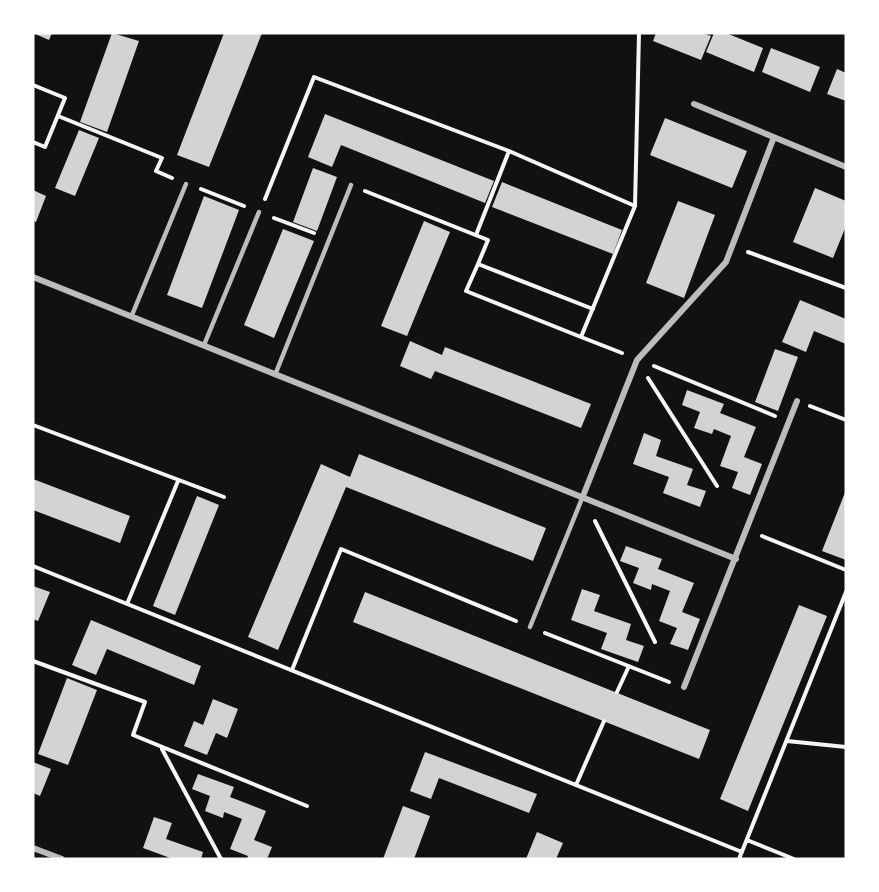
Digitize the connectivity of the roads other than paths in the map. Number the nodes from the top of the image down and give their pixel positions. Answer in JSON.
{"nodes":[{"id":1,"x":694,"y":104,"type":"dead end"},
{"id":2,"x":774,"y":137,"type":"junction"},
{"id":3,"x":846,"y":167,"type":"edge"},
{"id":4,"x":186,"y":184,"type":"road end"},
{"id":5,"x":351,"y":185,"type":"road end"},
{"id":6,"x":259,"y":212,"type":"road end"},
{"id":7,"x":33,"y":277,"type":"edge"},
{"id":8,"x":132,"y":315,"type":"junction"},
{"id":9,"x":204,"y":345,"type":"junction"},
{"id":10,"x":274,"y":375,"type":"junction"},
{"id":11,"x":797,"y":401,"type":"road end"},
{"id":12,"x":583,"y":496,"type":"junction"},
{"id":13,"x":736,"y":559,"type":"junction"},
{"id":14,"x":530,"y":627,"type":"road end"},
{"id":15,"x":684,"y":687,"type":"road end"},
{"id":16,"x":33,"y":848,"type":"edge"},
{"id":17,"x":62,"y":859,"type":"edge"}],
"edges":[{"from":1,"to":2,"type":"street"},
{"from":2,"to":3,"type":"street"},
{"from":2,"to":12,"type":"street"},
{"from":4,"to":8,"type":"lane"},
{"from":5,"to":10,"type":"lane"},
{"from":6,"to":9,"type":"lane"},
{"from":7,"to":8,"type":"street"},
{"from":8,"to":9,"type":"street"},
{"from":9,"to":10,"type":"street"},
{"from":10,"to":12,"type":"street"},
{"from":11,"to":13,"type":"street"},
{"from":12,"to":13,"type":"street"},
{"from":12,"to":14,"type":"lane"},
{"from":13,"to":15,"type":"street"},
{"from":16,"to":17,"type":"street"}]}
